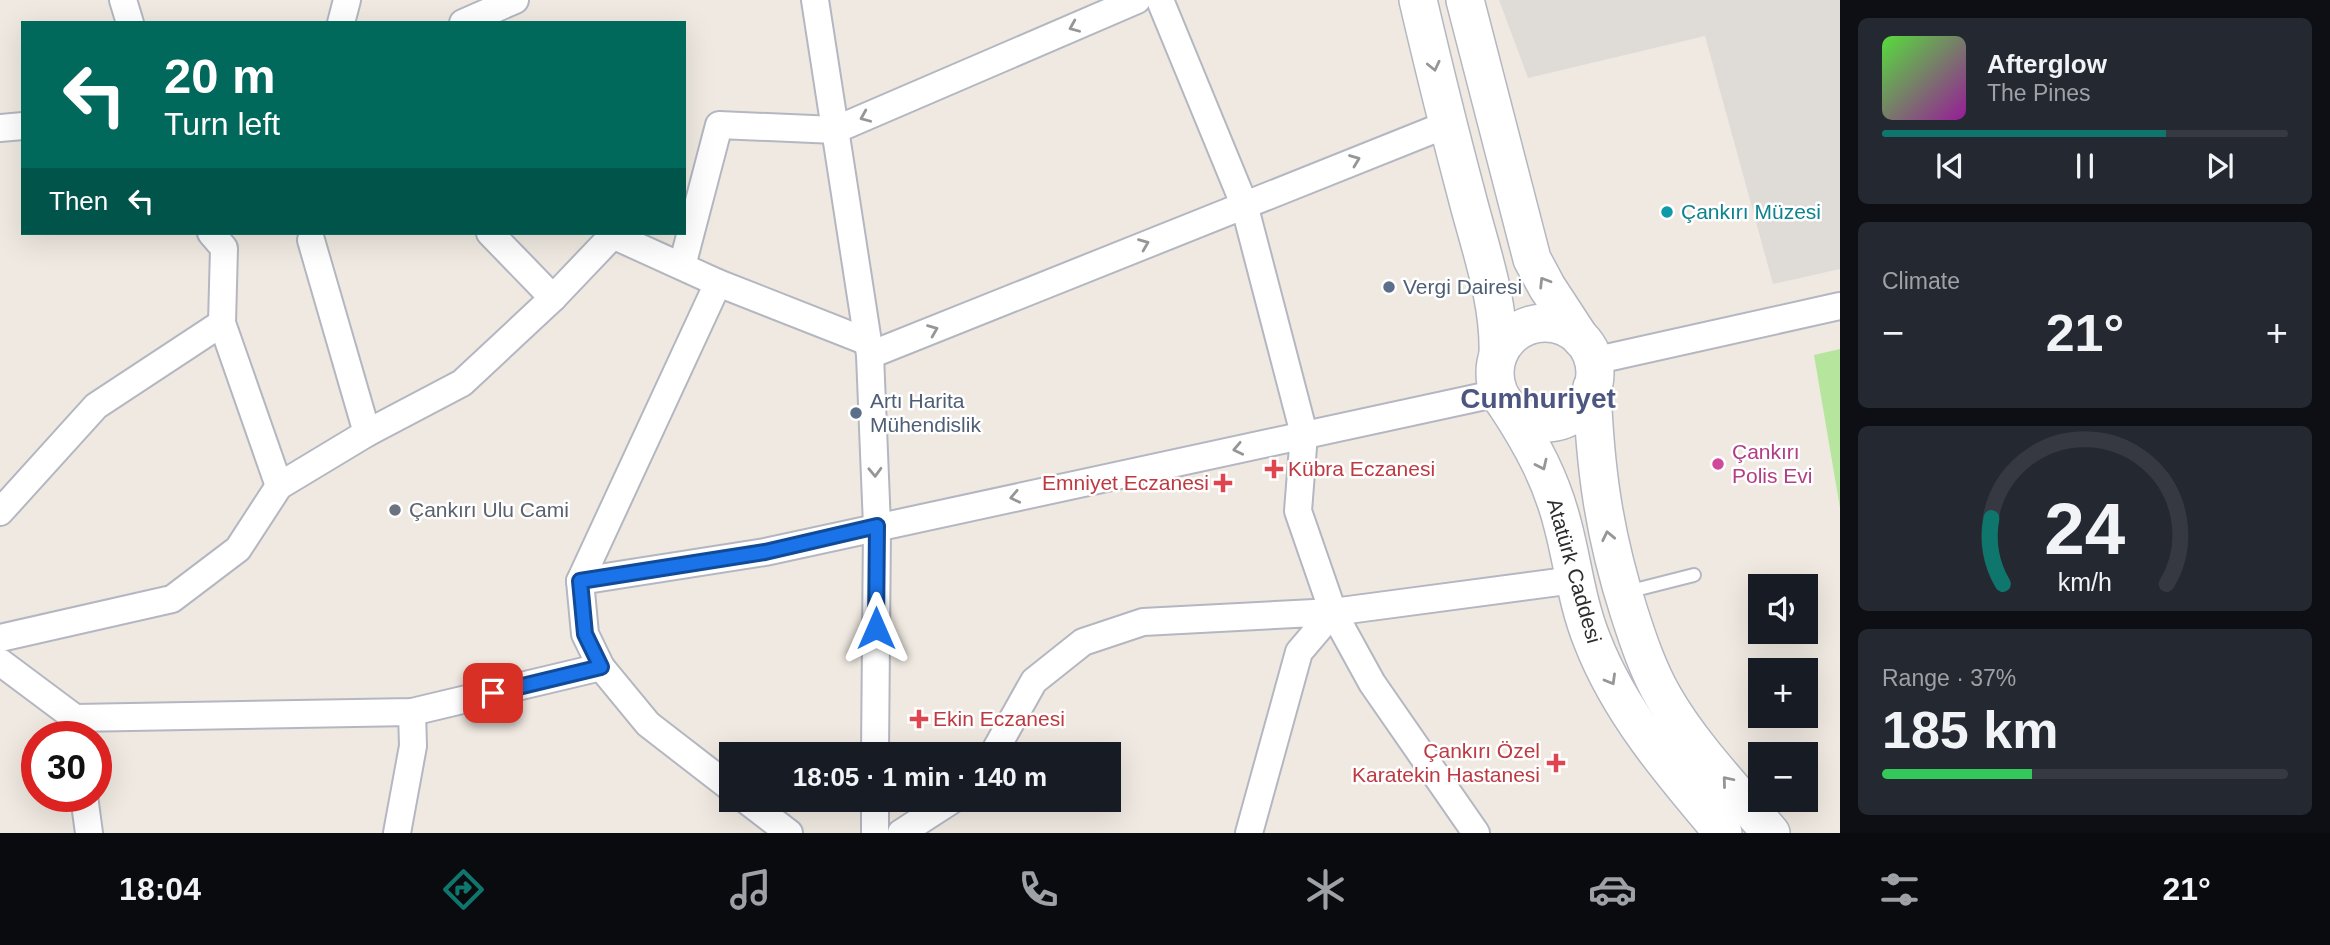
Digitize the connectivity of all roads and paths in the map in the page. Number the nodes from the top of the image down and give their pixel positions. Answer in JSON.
{"nodes":[{"id":1,"x":124,"y":0,"type":"edge"},
{"id":2,"x":347,"y":0,"type":"edge"},
{"id":3,"x":513,"y":0,"type":"edge"},
{"id":4,"x":815,"y":0,"type":"edge"},
{"id":5,"x":1137,"y":0,"type":"edge"},
{"id":6,"x":1160,"y":0,"type":"edge"},
{"id":7,"x":1418,"y":0,"type":"edge"},
{"id":8,"x":1465,"y":0,"type":"edge"},
{"id":9,"x":129,"y":21,"type":"edge"},
{"id":10,"x":342,"y":21,"type":"edge"},
{"id":11,"x":467,"y":21,"type":"edge"},
{"id":12,"x":1448,"y":124,"type":"junction"},
{"id":13,"x":21,"y":126,"type":"edge"},
{"id":14,"x":0,"y":128,"type":"edge"},
{"id":15,"x":835,"y":130,"type":"junction"},
{"id":16,"x":1244,"y":204,"type":"junction"},
{"id":17,"x":213,"y":235,"type":"edge"},
{"id":18,"x":492,"y":235,"type":"edge"},
{"id":19,"x":610,"y":235,"type":"edge"},
{"id":20,"x":613,"y":235,"type":"edge"},
{"id":21,"x":311,"y":240,"type":"dead end"},
{"id":22,"x":682,"y":266,"type":"junction"},
{"id":23,"x":718,"y":283,"type":"junction"},
{"id":24,"x":553,"y":298,"type":"junction"},
{"id":25,"x":1840,"y":306,"type":"edge"},
{"id":26,"x":222,"y":323,"type":"junction"},
{"id":27,"x":869,"y":349,"type":"junction"},
{"id":28,"x":1498,"y":355,"type":"junction"},
{"id":29,"x":1589,"y":362,"type":"junction"},
{"id":30,"x":1503,"y":399,"type":"junction"},
{"id":31,"x":367,"y":433,"type":"junction"},
{"id":32,"x":1304,"y":435,"type":"junction"},
{"id":33,"x":279,"y":486,"type":"junction"},
{"id":34,"x":0,"y":512,"type":"edge"},
{"id":35,"x":877,"y":526,"type":"junction"},
{"id":36,"x":1694,"y":575,"type":"dead end"},
{"id":37,"x":1574,"y":580,"type":"junction"},
{"id":38,"x":580,"y":581,"type":"junction"},
{"id":39,"x":1623,"y":593,"type":"junction"},
{"id":40,"x":1333,"y":612,"type":"junction"},
{"id":41,"x":0,"y":638,"type":"edge"},
{"id":42,"x":0,"y":663,"type":"edge"},
{"id":43,"x":601,"y":667,"type":"junction"},
{"id":44,"x":412,"y":712,"type":"junction"},
{"id":45,"x":70,"y":721,"type":"edge"},
{"id":46,"x":112,"y":725,"type":"edge"},
{"id":47,"x":875,"y":742,"type":"edge"},
{"id":48,"x":1000,"y":742,"type":"edge"},
{"id":49,"x":719,"y":779,"type":"edge"},
{"id":50,"x":87,"y":812,"type":"edge"},
{"id":51,"x":762,"y":812,"type":"edge"},
{"id":52,"x":875,"y":812,"type":"edge"},
{"id":53,"x":933,"y":812,"type":"edge"},
{"id":54,"x":89,"y":833,"type":"edge"},
{"id":55,"x":397,"y":833,"type":"edge"},
{"id":56,"x":789,"y":833,"type":"edge"},
{"id":57,"x":874,"y":833,"type":"edge"},
{"id":58,"x":901,"y":833,"type":"edge"},
{"id":59,"x":1248,"y":833,"type":"edge"},
{"id":60,"x":1476,"y":833,"type":"edge"},
{"id":61,"x":1723,"y":833,"type":"edge"},
{"id":62,"x":1771,"y":833,"type":"edge"}],
"edges":[{"from":1,"to":9,"type":"street"},
{"from":2,"to":10,"type":"street"},
{"from":3,"to":11,"type":"street"},
{"from":4,"to":15,"type":"street"},
{"from":5,"to":15,"type":"street","one_way":true},
{"from":6,"to":16,"type":"street"},
{"from":7,"to":12,"type":"main road","one_way":true},
{"from":29,"to":8,"type":"main road","one_way":true},
{"from":16,"to":12,"type":"street","one_way":true},
{"from":12,"to":28,"type":"main road"},
{"from":13,"to":14,"type":"street"},
{"from":15,"to":22,"type":"street"},
{"from":15,"to":27,"type":"street"},
{"from":27,"to":16,"type":"street","one_way":true},
{"from":16,"to":32,"type":"street"},
{"from":17,"to":26,"type":"street"},
{"from":18,"to":24,"type":"street"},
{"from":19,"to":24,"type":"street"},
{"from":20,"to":22,"type":"street"},
{"from":21,"to":31,"type":"street"},
{"from":22,"to":23,"type":"street"},
{"from":23,"to":27,"type":"street"},
{"from":23,"to":38,"type":"street"},
{"from":24,"to":31,"type":"street"},
{"from":25,"to":29,"type":"street"},
{"from":26,"to":33,"type":"street"},
{"from":26,"to":34,"type":"street"},
{"from":27,"to":35,"type":"street","one_way":true},
{"from":28,"to":29,"type":"main road"},
{"from":28,"to":30,"type":"main road"},
{"from":29,"to":30,"type":"main road"},
{"from":39,"to":29,"type":"main road","name":"Atatürk Caddesi","one_way":true},
{"from":30,"to":32,"type":"street"},
{"from":30,"to":37,"type":"main road","name":"Atatürk Caddesi","one_way":true},
{"from":31,"to":33,"type":"street"},
{"from":32,"to":35,"type":"street","one_way":true},
{"from":32,"to":40,"type":"street"},
{"from":33,"to":41,"type":"street"},
{"from":35,"to":38,"type":"street"},
{"from":35,"to":47,"type":"street"},
{"from":36,"to":39,"type":"lane"},
{"from":37,"to":40,"type":"street"},
{"from":37,"to":61,"type":"main road","name":"Atatürk Caddesi","one_way":true},
{"from":38,"to":43,"type":"street"},
{"from":62,"to":39,"type":"main road","name":"Atatürk Caddesi","one_way":true},
{"from":40,"to":48,"type":"street"},
{"from":40,"to":59,"type":"street"},
{"from":40,"to":60,"type":"street"},
{"from":42,"to":45,"type":"street"},
{"from":43,"to":44,"type":"street"},
{"from":43,"to":49,"type":"street"},
{"from":44,"to":46,"type":"street"},
{"from":44,"to":55,"type":"street"},
{"from":50,"to":54,"type":"street"},
{"from":51,"to":56,"type":"street"},
{"from":52,"to":57,"type":"street"},
{"from":53,"to":58,"type":"street"}]}
